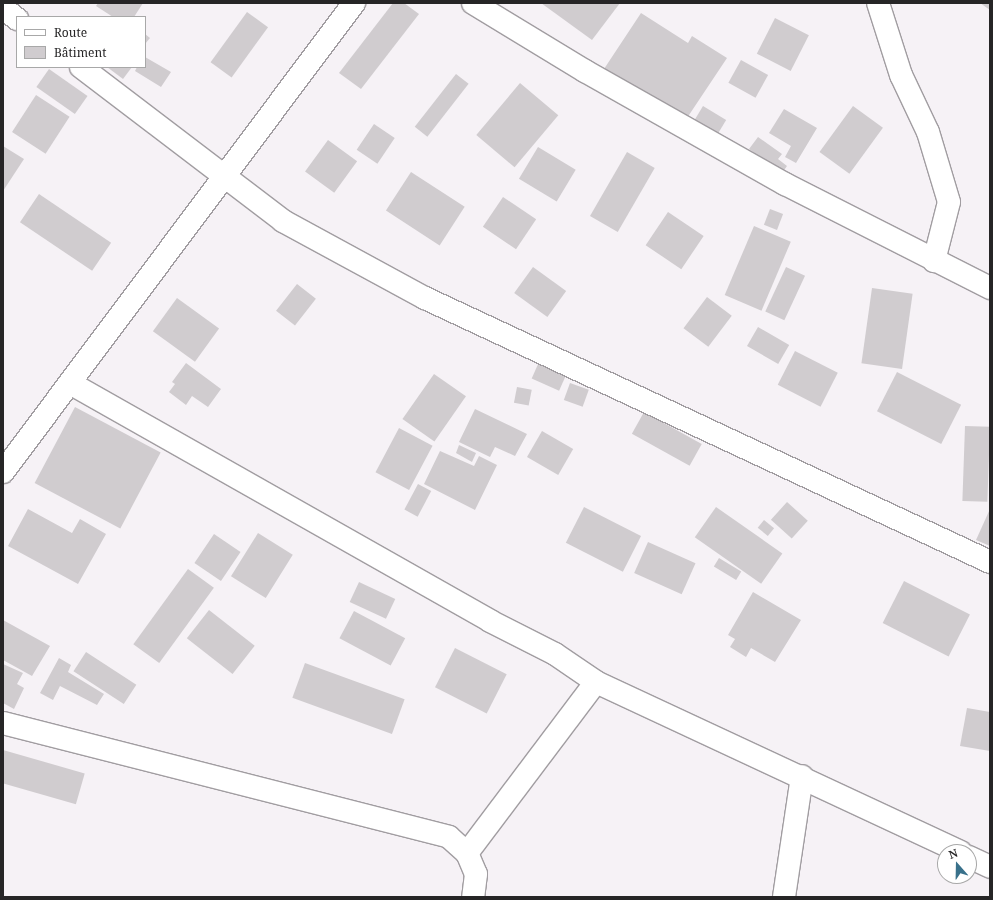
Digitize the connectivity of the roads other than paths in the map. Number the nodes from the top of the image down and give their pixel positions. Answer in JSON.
{"nodes":[{"id":1,"x":354,"y":3,"type":"edge"},
{"id":2,"x":473,"y":3,"type":"edge"},
{"id":3,"x":878,"y":3,"type":"edge"},
{"id":4,"x":3,"y":8,"type":"edge"},
{"id":5,"x":16,"y":18,"type":"edge"},
{"id":6,"x":82,"y":68,"type":"edge"},
{"id":7,"x":225,"y":174,"type":"junction"},
{"id":8,"x":934,"y":261,"type":"junction"},
{"id":9,"x":990,"y":288,"type":"edge"},
{"id":10,"x":70,"y":383,"type":"junction"},
{"id":11,"x":3,"y":472,"type":"edge"},
{"id":12,"x":990,"y":562,"type":"edge"},
{"id":13,"x":596,"y":682,"type":"junction"},
{"id":14,"x":3,"y":723,"type":"edge"},
{"id":15,"x":802,"y":776,"type":"junction"},
{"id":16,"x":943,"y":844,"type":"edge"},
{"id":17,"x":467,"y":854,"type":"junction"},
{"id":18,"x":977,"y":860,"type":"edge"},
{"id":19,"x":990,"y":867,"type":"edge"},
{"id":20,"x":473,"y":897,"type":"edge"},
{"id":21,"x":784,"y":897,"type":"edge"}],
"edges":[{"from":1,"to":7,"type":"street"},
{"from":2,"to":8,"type":"street"},
{"from":3,"to":8,"type":"street"},
{"from":4,"to":5,"type":"street"},
{"from":6,"to":7,"type":"street"},
{"from":7,"to":10,"type":"street"},
{"from":7,"to":12,"type":"street"},
{"from":8,"to":9,"type":"street"},
{"from":10,"to":11,"type":"street"},
{"from":10,"to":13,"type":"street"},
{"from":13,"to":15,"type":"street"},
{"from":13,"to":17,"type":"street"},
{"from":14,"to":17,"type":"street"},
{"from":15,"to":16,"type":"street"},
{"from":15,"to":21,"type":"street"},
{"from":17,"to":20,"type":"street"},
{"from":18,"to":19,"type":"street"}]}
